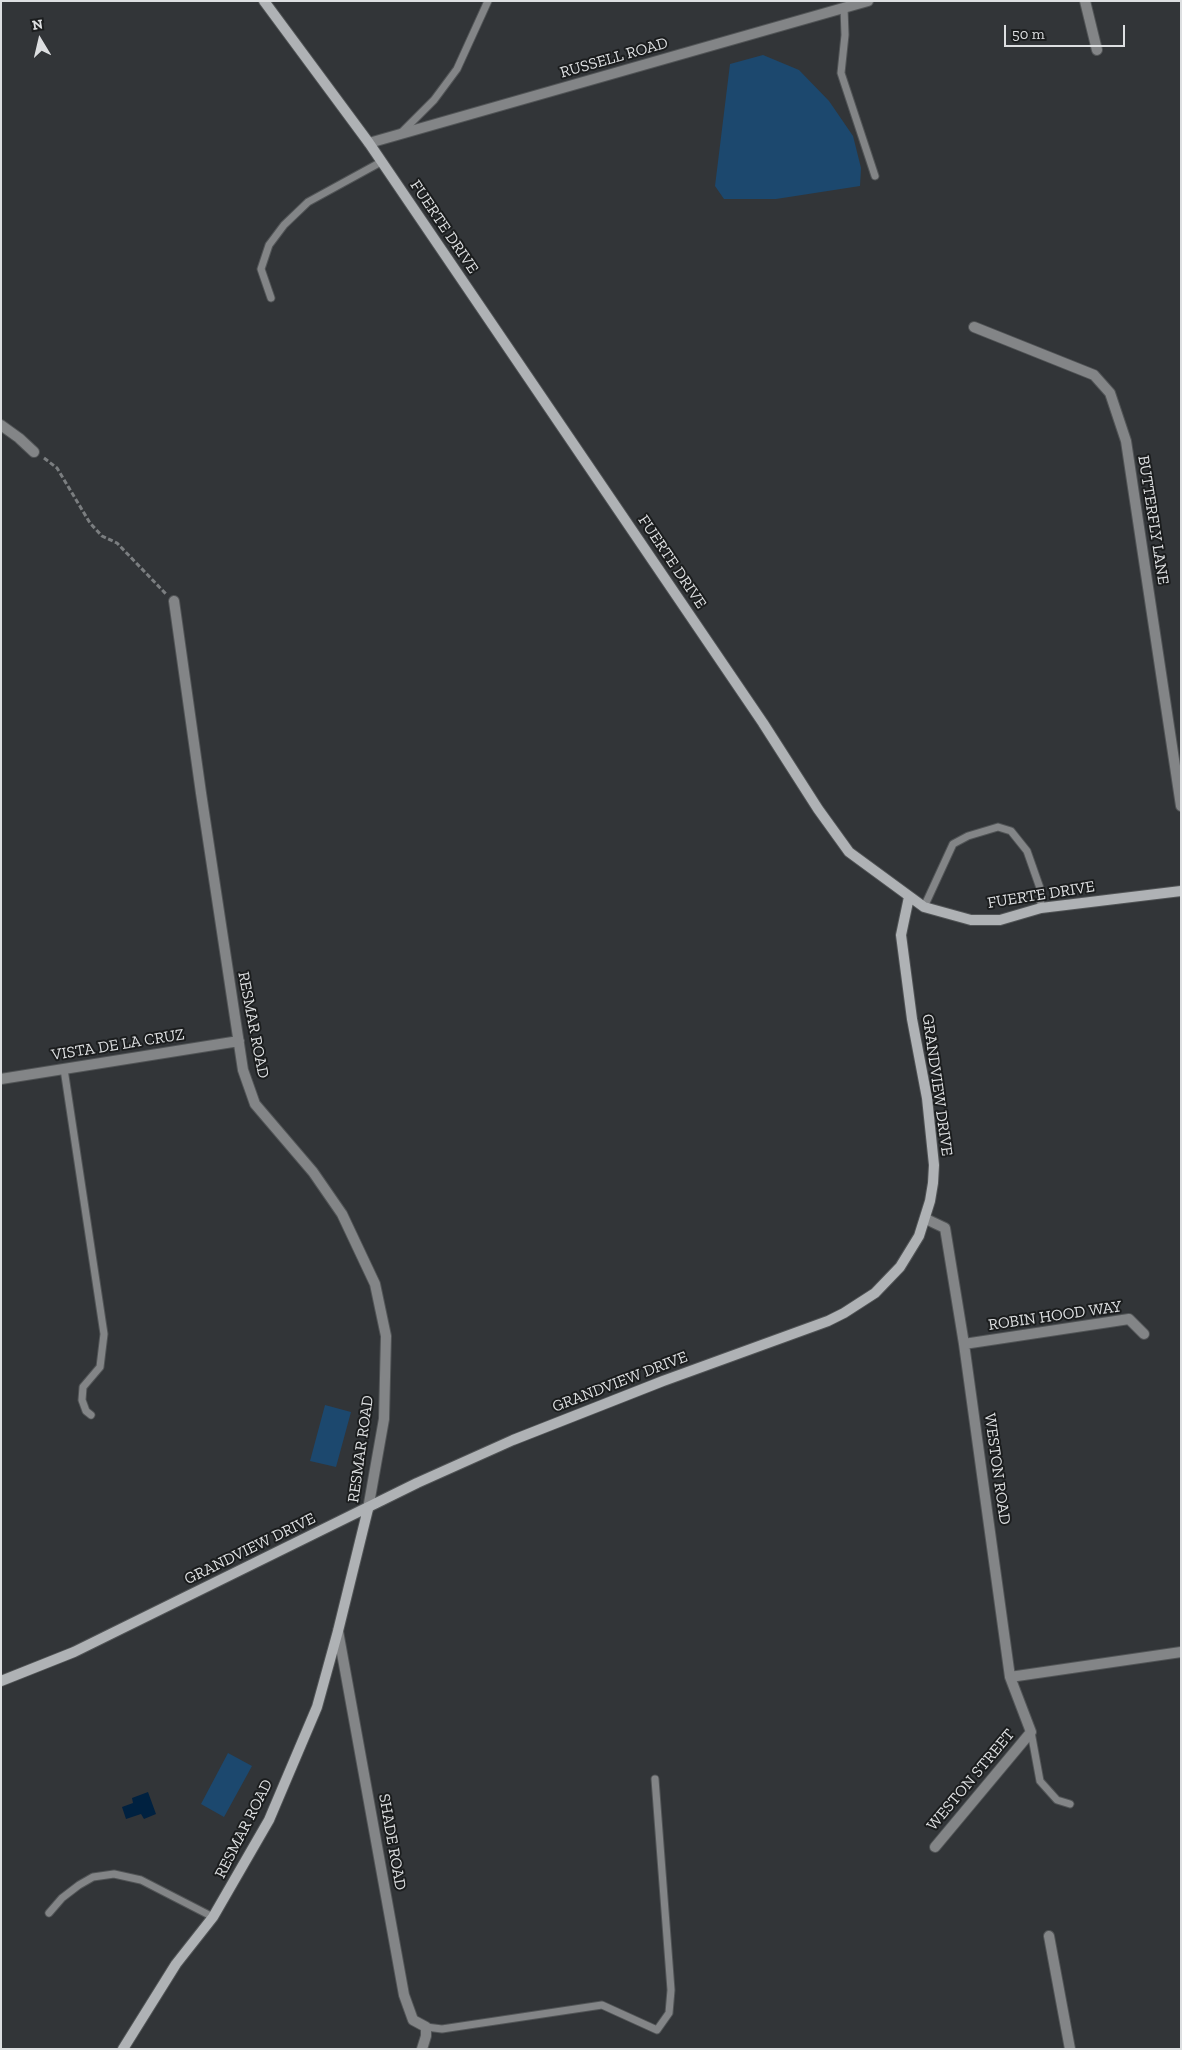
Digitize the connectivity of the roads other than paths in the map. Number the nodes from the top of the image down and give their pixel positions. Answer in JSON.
{"nodes":[{"id":1,"x":264,"y":1,"type":"edge"},
{"id":2,"x":488,"y":1,"type":"edge"},
{"id":3,"x":868,"y":1,"type":"edge"},
{"id":4,"x":1085,"y":1,"type":"edge"},
{"id":5,"x":844,"y":8,"type":"junction"},
{"id":6,"x":1097,"y":50,"type":"dead end"},
{"id":7,"x":400,"y":134,"type":"junction"},
{"id":8,"x":369,"y":143,"type":"junction"},
{"id":9,"x":382,"y":162,"type":"junction"},
{"id":10,"x":875,"y":176,"type":"dead end"},
{"id":11,"x":271,"y":298,"type":"dead end"},
{"id":12,"x":974,"y":327,"type":"dead end"},
{"id":13,"x":1,"y":425,"type":"edge"},
{"id":14,"x":34,"y":452,"type":"road end"},
{"id":15,"x":174,"y":601,"type":"road end"},
{"id":16,"x":1181,"y":806,"type":"edge"},
{"id":17,"x":1181,"y":891,"type":"edge"},
{"id":18,"x":909,"y":898,"type":"junction"},
{"id":19,"x":924,"y":907,"type":"junction"},
{"id":20,"x":1041,"y":908,"type":"junction"},
{"id":21,"x":239,"y":1041,"type":"junction"},
{"id":22,"x":64,"y":1069,"type":"junction"},
{"id":23,"x":1,"y":1079,"type":"edge"},
{"id":24,"x":926,"y":1219,"type":"junction"},
{"id":25,"x":1144,"y":1334,"type":"dead end"},
{"id":26,"x":964,"y":1344,"type":"junction"},
{"id":27,"x":91,"y":1415,"type":"dead end"},
{"id":28,"x":368,"y":1508,"type":"junction"},
{"id":29,"x":338,"y":1632,"type":"junction"},
{"id":30,"x":1181,"y":1652,"type":"edge"},
{"id":31,"x":1010,"y":1677,"type":"junction"},
{"id":32,"x":1,"y":1681,"type":"edge"},
{"id":33,"x":1031,"y":1732,"type":"junction"},
{"id":34,"x":655,"y":1779,"type":"dead end"},
{"id":35,"x":1070,"y":1804,"type":"dead end"},
{"id":36,"x":935,"y":1847,"type":"dead end"},
{"id":37,"x":48,"y":1913,"type":"dead end"},
{"id":38,"x":213,"y":1917,"type":"junction"},
{"id":39,"x":1049,"y":1936,"type":"dead end"},
{"id":40,"x":426,"y":2027,"type":"junction"},
{"id":41,"x":123,"y":2049,"type":"edge"},
{"id":42,"x":422,"y":2049,"type":"edge"},
{"id":43,"x":1070,"y":2049,"type":"edge"}],
"edges":[{"from":1,"to":8,"type":"street","name":"FUERTE DRIVE"},
{"from":2,"to":7,"type":"lane"},
{"from":3,"to":5,"type":"street","name":"RUSSELL ROAD"},
{"from":4,"to":6,"type":"street"},
{"from":5,"to":7,"type":"street","name":"RUSSELL ROAD"},
{"from":5,"to":10,"type":"lane"},
{"from":7,"to":8,"type":"street","name":"RUSSELL ROAD"},
{"from":8,"to":9,"type":"street","name":"FUERTE DRIVE"},
{"from":9,"to":11,"type":"lane"},
{"from":9,"to":18,"type":"street","name":"FUERTE DRIVE"},
{"from":12,"to":16,"type":"street","name":"BUTTERFLY LANE"},
{"from":13,"to":14,"type":"street"},
{"from":15,"to":21,"type":"street","name":"RESMAR ROAD"},
{"from":17,"to":20,"type":"street","name":"FUERTE DRIVE"},
{"from":18,"to":19,"type":"street","name":"FUERTE DRIVE"},
{"from":18,"to":24,"type":"street","name":"GRANDVIEW DRIVE"},
{"from":19,"to":20,"type":"street","name":"FUERTE DRIVE"},
{"from":19,"to":20,"type":"lane"},
{"from":21,"to":22,"type":"street","name":"VISTA DE LA CRUZ"},
{"from":21,"to":28,"type":"street","name":"RESMAR ROAD"},
{"from":22,"to":23,"type":"street","name":"VISTA DE LA CRUZ"},
{"from":22,"to":27,"type":"lane"},
{"from":24,"to":26,"type":"street","name":"WESTON ROAD"},
{"from":24,"to":28,"type":"street","name":"GRANDVIEW DRIVE"},
{"from":25,"to":26,"type":"street","name":"ROBIN HOOD WAY"},
{"from":26,"to":31,"type":"street","name":"WESTON ROAD"},
{"from":28,"to":29,"type":"street","name":"RESMAR ROAD"},
{"from":28,"to":32,"type":"street","name":"GRANDVIEW DRIVE"},
{"from":29,"to":38,"type":"street","name":"RESMAR ROAD"},
{"from":29,"to":40,"type":"street","name":"SHADE ROAD"},
{"from":30,"to":31,"type":"street"},
{"from":31,"to":33,"type":"street","name":"WESTON ROAD"},
{"from":33,"to":35,"type":"lane"},
{"from":33,"to":36,"type":"street","name":"WESTON STREET"},
{"from":34,"to":40,"type":"lane"},
{"from":37,"to":38,"type":"lane"},
{"from":38,"to":41,"type":"street","name":"RESMAR ROAD"},
{"from":39,"to":43,"type":"street"},
{"from":40,"to":42,"type":"street"}]}
